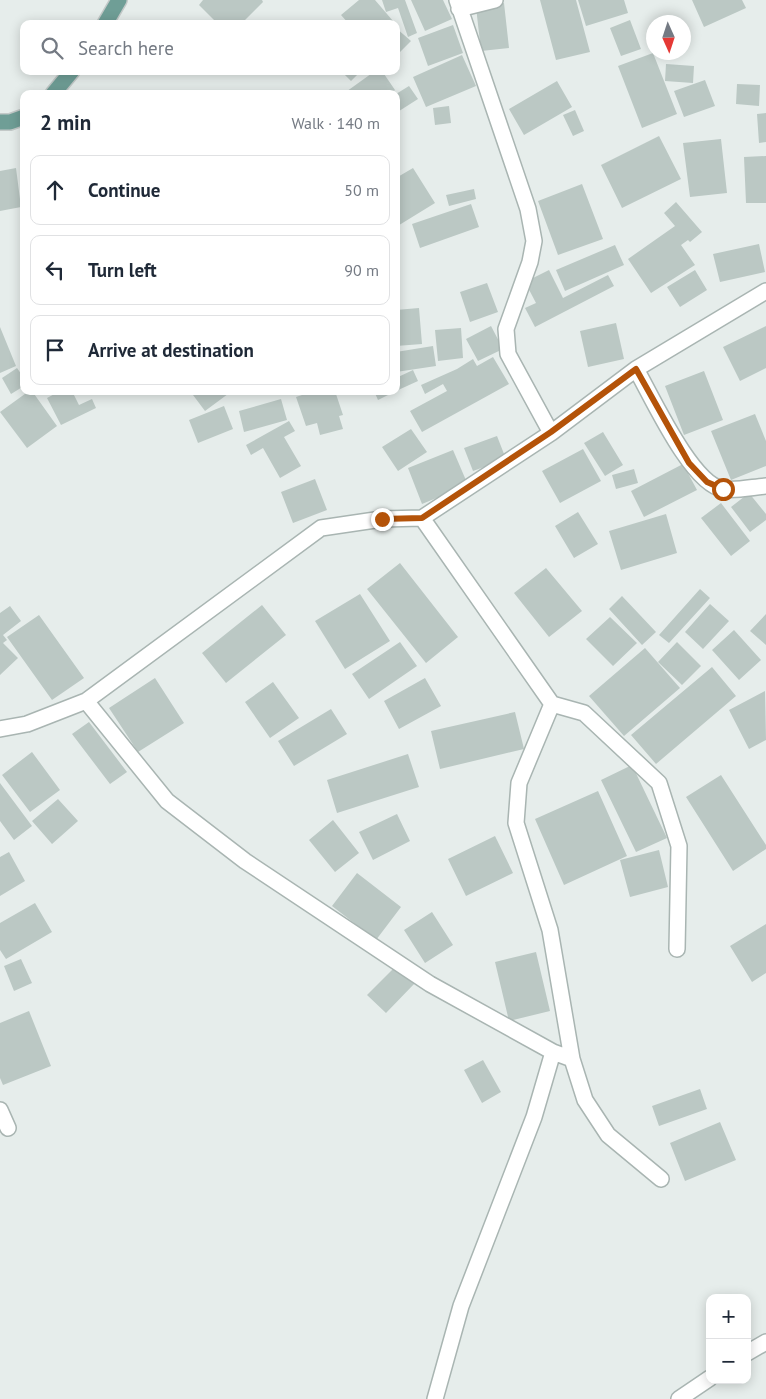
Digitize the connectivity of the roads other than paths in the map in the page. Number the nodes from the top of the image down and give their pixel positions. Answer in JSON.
{"nodes":[{"id":1,"x":119,"y":0,"type":"edge"},
{"id":2,"x":495,"y":0,"type":"edge"},
{"id":3,"x":458,"y":4,"type":"edge"},
{"id":4,"x":106,"y":20,"type":"edge"},
{"id":5,"x":69,"y":75,"type":"edge"},
{"id":6,"x":56,"y":90,"type":"edge"},
{"id":7,"x":20,"y":118,"type":"edge"},
{"id":8,"x":0,"y":122,"type":"edge"},
{"id":9,"x":766,"y":291,"type":"edge"},
{"id":10,"x":636,"y":369,"type":"junction"},
{"id":11,"x":551,"y":432,"type":"junction"},
{"id":12,"x":766,"y":486,"type":"edge"},
{"id":13,"x":422,"y":518,"type":"junction"},
{"id":14,"x":86,"y":701,"type":"junction"},
{"id":15,"x":552,"y":704,"type":"junction"},
{"id":16,"x":0,"y":729,"type":"edge"},
{"id":17,"x":677,"y":949,"type":"dead end"},
{"id":18,"x":553,"y":1052,"type":"junction"},
{"id":19,"x":572,"y":1059,"type":"junction"},
{"id":20,"x":0,"y":1110,"type":"edge"},
{"id":21,"x":8,"y":1128,"type":"dead end"},
{"id":22,"x":661,"y":1179,"type":"dead end"},
{"id":23,"x":766,"y":1342,"type":"edge"},
{"id":24,"x":751,"y":1351,"type":"edge"},
{"id":25,"x":706,"y":1381,"type":"edge"},
{"id":26,"x":435,"y":1399,"type":"edge"},
{"id":27,"x":679,"y":1399,"type":"edge"}],
"edges":[{"from":1,"to":4,"type":"main road"},
{"from":2,"to":3,"type":"street"},
{"from":3,"to":11,"type":"street"},
{"from":5,"to":6,"type":"main road"},
{"from":7,"to":8,"type":"main road"},
{"from":9,"to":10,"type":"street"},
{"from":10,"to":11,"type":"street"},
{"from":10,"to":12,"type":"street"},
{"from":11,"to":13,"type":"street"},
{"from":13,"to":14,"type":"street"},
{"from":13,"to":15,"type":"street"},
{"from":14,"to":16,"type":"street"},
{"from":14,"to":18,"type":"street"},
{"from":15,"to":17,"type":"street"},
{"from":15,"to":19,"type":"street"},
{"from":18,"to":19,"type":"street"},
{"from":18,"to":26,"type":"street"},
{"from":19,"to":22,"type":"street"},
{"from":20,"to":21,"type":"street"},
{"from":23,"to":24,"type":"street"},
{"from":25,"to":27,"type":"street"}]}
